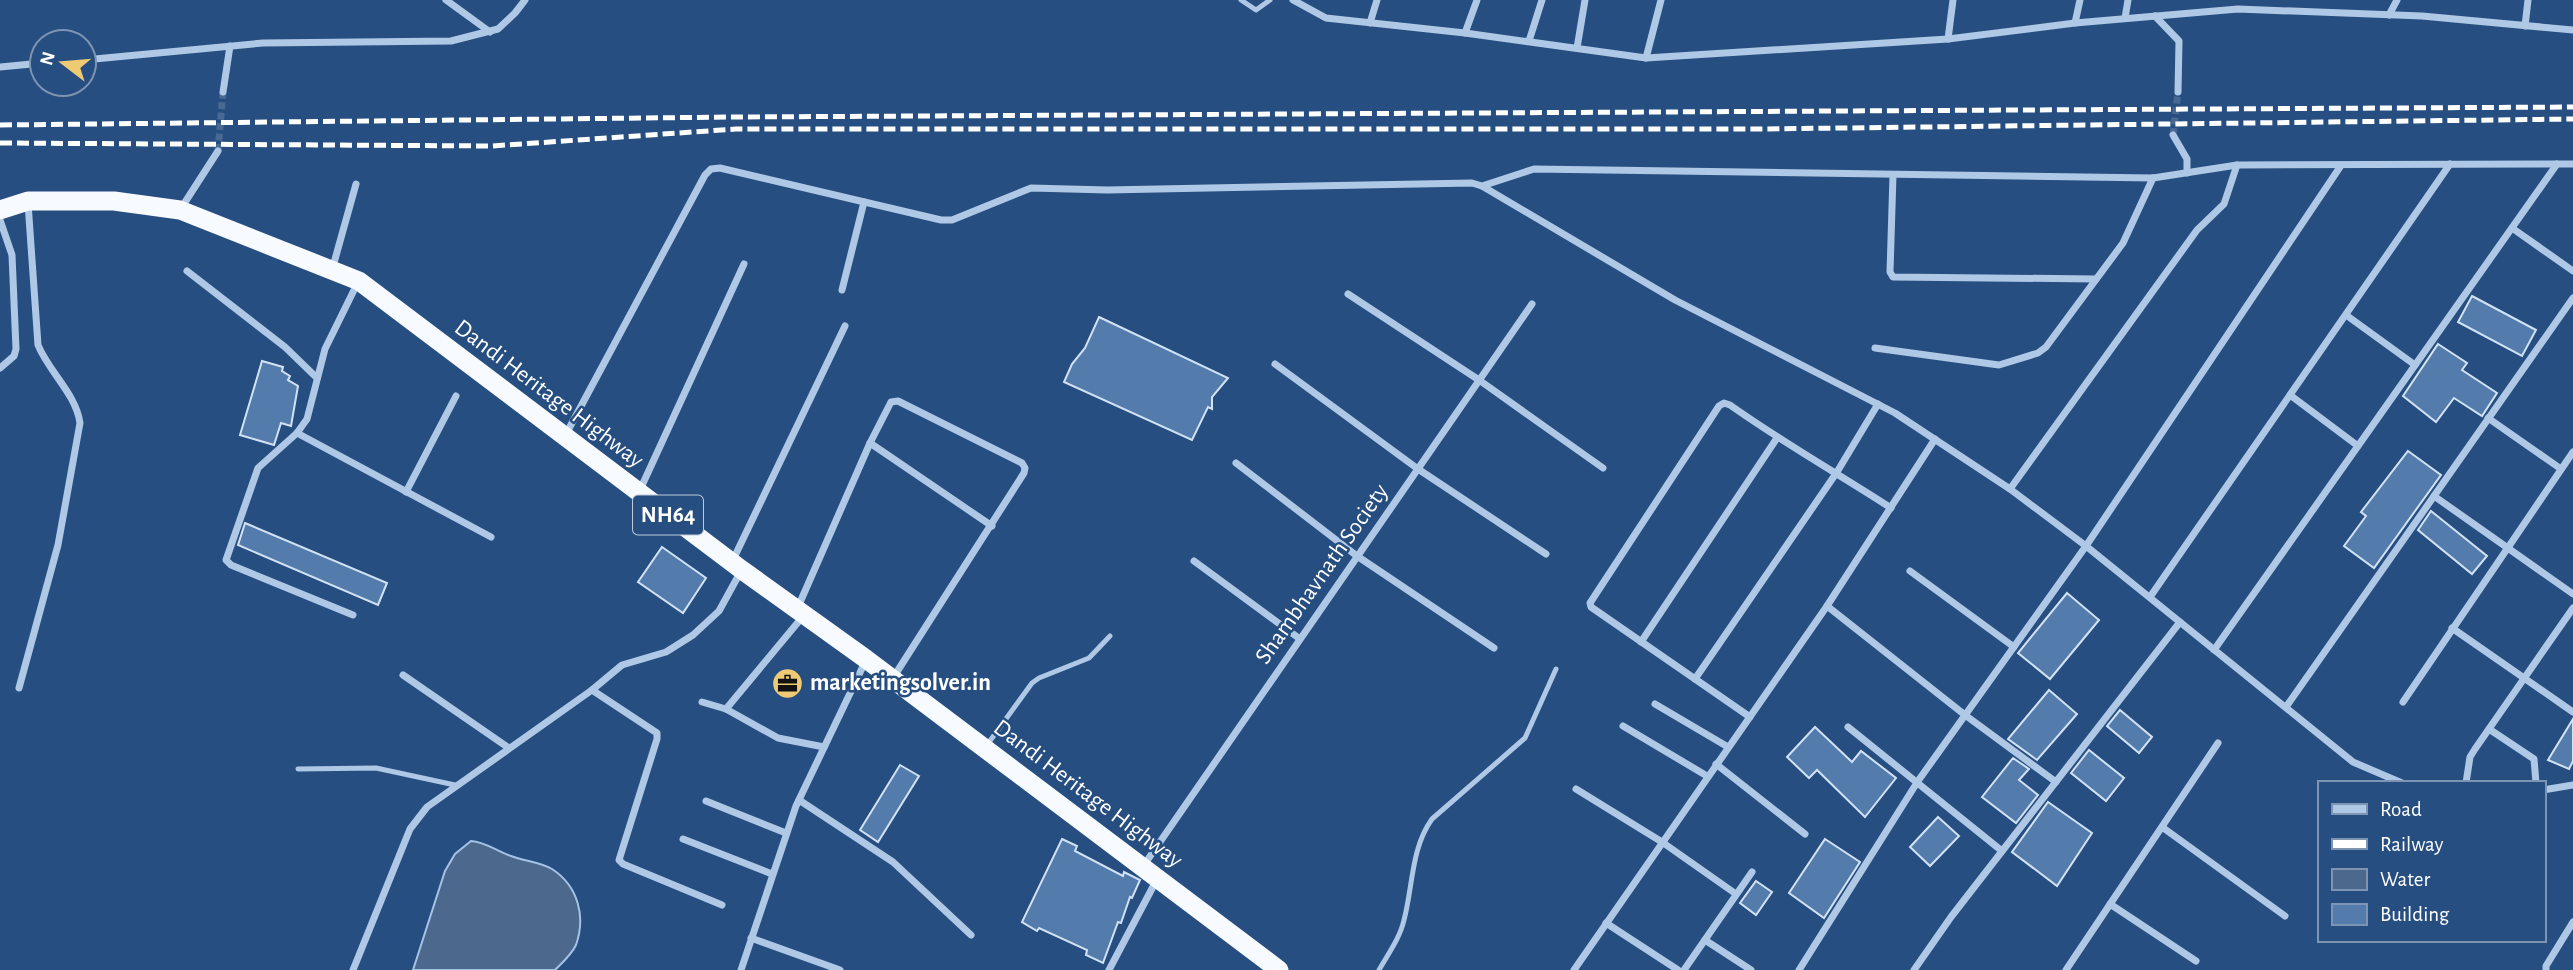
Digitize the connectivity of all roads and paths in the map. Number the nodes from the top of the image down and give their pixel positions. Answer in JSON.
{"nodes":[{"id":1,"x":446,"y":0,"type":"edge"},
{"id":2,"x":525,"y":0,"type":"edge"},
{"id":3,"x":1241,"y":0,"type":"edge"},
{"id":4,"x":1270,"y":0,"type":"edge"},
{"id":5,"x":1293,"y":0,"type":"edge"},
{"id":6,"x":1377,"y":0,"type":"edge"},
{"id":7,"x":1477,"y":0,"type":"edge"},
{"id":8,"x":1542,"y":0,"type":"edge"},
{"id":9,"x":1585,"y":0,"type":"edge"},
{"id":10,"x":1661,"y":0,"type":"edge"},
{"id":11,"x":1953,"y":0,"type":"edge"},
{"id":12,"x":2080,"y":0,"type":"edge"},
{"id":13,"x":2128,"y":0,"type":"edge"},
{"id":14,"x":2397,"y":0,"type":"edge"},
{"id":15,"x":2528,"y":0,"type":"edge"},
{"id":16,"x":2239,"y":4,"type":"edge"},
{"id":17,"x":2389,"y":15,"type":"junction"},
{"id":18,"x":2155,"y":16,"type":"junction"},
{"id":19,"x":2125,"y":18,"type":"junction"},
{"id":20,"x":1370,"y":23,"type":"junction"},
{"id":21,"x":2075,"y":23,"type":"junction"},
{"id":22,"x":2525,"y":26,"type":"junction"},
{"id":23,"x":2573,"y":30,"type":"edge"},
{"id":24,"x":490,"y":32,"type":"junction"},
{"id":25,"x":1465,"y":33,"type":"junction"},
{"id":26,"x":1948,"y":39,"type":"junction"},
{"id":27,"x":1529,"y":41,"type":"junction"},
{"id":28,"x":230,"y":46,"type":"junction"},
{"id":29,"x":1577,"y":48,"type":"junction"},
{"id":30,"x":1646,"y":58,"type":"junction"},
{"id":31,"x":98,"y":59,"type":"edge"},
{"id":32,"x":28,"y":64,"type":"edge"},
{"id":33,"x":0,"y":67,"type":"edge"},
{"id":34,"x":223,"y":92,"type":"tunnel mouth"},
{"id":35,"x":2178,"y":92,"type":"tunnel mouth"},
{"id":36,"x":2173,"y":135,"type":"tunnel mouth"},
{"id":37,"x":218,"y":151,"type":"tunnel mouth"},
{"id":38,"x":2450,"y":164,"type":"junction"},
{"id":39,"x":2557,"y":164,"type":"junction"},
{"id":40,"x":2573,"y":164,"type":"edge"},
{"id":41,"x":2236,"y":165,"type":"junction"},
{"id":42,"x":2340,"y":167,"type":"junction"},
{"id":43,"x":2187,"y":173,"type":"junction"},
{"id":44,"x":1893,"y":175,"type":"junction"},
{"id":45,"x":2153,"y":178,"type":"junction"},
{"id":46,"x":356,"y":184,"type":"dead end"},
{"id":47,"x":1482,"y":186,"type":"junction"},
{"id":48,"x":27,"y":201,"type":"junction"},
{"id":49,"x":864,"y":202,"type":"junction"},
{"id":50,"x":0,"y":210,"type":"edge"},
{"id":51,"x":180,"y":210,"type":"junction"},
{"id":52,"x":0,"y":220,"type":"edge"},
{"id":53,"x":2512,"y":228,"type":"junction"},
{"id":54,"x":744,"y":264,"type":"dead end"},
{"id":55,"x":332,"y":270,"type":"junction"},
{"id":56,"x":187,"y":271,"type":"dead end"},
{"id":57,"x":2573,"y":271,"type":"edge"},
{"id":58,"x":2096,"y":279,"type":"junction"},
{"id":59,"x":359,"y":281,"type":"junction"},
{"id":60,"x":842,"y":290,"type":"dead end"},
{"id":61,"x":1348,"y":294,"type":"dead end"},
{"id":62,"x":2573,"y":298,"type":"edge"},
{"id":63,"x":1532,"y":304,"type":"dead end"},
{"id":64,"x":2346,"y":315,"type":"junction"},
{"id":65,"x":845,"y":326,"type":"dead end"},
{"id":66,"x":1875,"y":348,"type":"dead end"},
{"id":67,"x":1275,"y":364,"type":"dead end"},
{"id":68,"x":2415,"y":365,"type":"junction"},
{"id":69,"x":0,"y":369,"type":"edge"},
{"id":70,"x":317,"y":378,"type":"junction"},
{"id":71,"x":1479,"y":380,"type":"junction"},
{"id":72,"x":2290,"y":395,"type":"junction"},
{"id":73,"x":456,"y":396,"type":"dead end"},
{"id":74,"x":1878,"y":404,"type":"junction"},
{"id":75,"x":2488,"y":418,"type":"junction"},
{"id":76,"x":297,"y":433,"type":"junction"},
{"id":77,"x":565,"y":437,"type":"junction"},
{"id":78,"x":1777,"y":438,"type":"junction"},
{"id":79,"x":1935,"y":439,"type":"junction"},
{"id":80,"x":870,"y":443,"type":"junction"},
{"id":81,"x":2358,"y":446,"type":"junction"},
{"id":82,"x":2573,"y":452,"type":"edge"},
{"id":83,"x":1236,"y":463,"type":"dead end"},
{"id":84,"x":1603,"y":468,"type":"dead end"},
{"id":85,"x":1418,"y":469,"type":"junction"},
{"id":86,"x":2561,"y":469,"type":"junction"},
{"id":87,"x":1837,"y":472,"type":"junction"},
{"id":88,"x":2010,"y":489,"type":"junction"},
{"id":89,"x":406,"y":492,"type":"junction"},
{"id":90,"x":638,"y":492,"type":"junction"},
{"id":91,"x":2434,"y":496,"type":"junction"},
{"id":92,"x":1891,"y":508,"type":"junction"},
{"id":93,"x":992,"y":526,"type":"junction"},
{"id":94,"x":491,"y":537,"type":"dead end"},
{"id":95,"x":2086,"y":546,"type":"junction"},
{"id":96,"x":2508,"y":547,"type":"junction"},
{"id":97,"x":1546,"y":554,"type":"dead end"},
{"id":98,"x":1357,"y":556,"type":"junction"},
{"id":99,"x":1194,"y":561,"type":"dead end"},
{"id":100,"x":737,"y":566,"type":"junction"},
{"id":101,"x":1910,"y":571,"type":"dead end"},
{"id":102,"x":2573,"y":594,"type":"edge"},
{"id":103,"x":2150,"y":597,"type":"junction"},
{"id":104,"x":1827,"y":606,"type":"junction"},
{"id":105,"x":2573,"y":608,"type":"edge"},
{"id":106,"x":801,"y":612,"type":"junction"},
{"id":107,"x":353,"y":615,"type":"dead end"},
{"id":108,"x":2180,"y":621,"type":"junction"},
{"id":109,"x":2452,"y":628,"type":"junction"},
{"id":110,"x":1110,"y":636,"type":"dead end"},
{"id":111,"x":1300,"y":639,"type":"junction"},
{"id":112,"x":1642,"y":642,"type":"junction"},
{"id":113,"x":2014,"y":646,"type":"junction"},
{"id":114,"x":1494,"y":648,"type":"dead end"},
{"id":115,"x":2214,"y":650,"type":"junction"},
{"id":116,"x":866,"y":659,"type":"junction"},
{"id":117,"x":1556,"y":669,"type":"dead end"},
{"id":118,"x":403,"y":675,"type":"dead end"},
{"id":119,"x":2524,"y":678,"type":"junction"},
{"id":120,"x":892,"y":679,"type":"junction"},
{"id":121,"x":1695,"y":679,"type":"junction"},
{"id":122,"x":19,"y":688,"type":"dead end"},
{"id":123,"x":592,"y":690,"type":"junction"},
{"id":124,"x":702,"y":702,"type":"dead end"},
{"id":125,"x":2403,"y":702,"type":"dead end"},
{"id":126,"x":1655,"y":704,"type":"dead end"},
{"id":127,"x":2286,"y":707,"type":"junction"},
{"id":128,"x":726,"y":709,"type":"junction"},
{"id":129,"x":2573,"y":712,"type":"edge"},
{"id":130,"x":1965,"y":715,"type":"junction"},
{"id":131,"x":1750,"y":718,"type":"junction"},
{"id":132,"x":1623,"y":726,"type":"dead end"},
{"id":133,"x":1848,"y":727,"type":"dead end"},
{"id":134,"x":2489,"y":729,"type":"junction"},
{"id":135,"x":2218,"y":743,"type":"dead end"},
{"id":136,"x":824,"y":747,"type":"junction"},
{"id":137,"x":1728,"y":747,"type":"junction"},
{"id":138,"x":509,"y":748,"type":"junction"},
{"id":139,"x":985,"y":748,"type":"junction"},
{"id":140,"x":1716,"y":764,"type":"junction"},
{"id":141,"x":298,"y":769,"type":"dead end"},
{"id":142,"x":1707,"y":776,"type":"junction"},
{"id":143,"x":1918,"y":781,"type":"junction"},
{"id":144,"x":2397,"y":781,"type":"edge"},
{"id":145,"x":2466,"y":781,"type":"edge"},
{"id":146,"x":2536,"y":781,"type":"edge"},
{"id":147,"x":2056,"y":782,"type":"junction"},
{"id":148,"x":455,"y":785,"type":"junction"},
{"id":149,"x":2573,"y":785,"type":"edge"},
{"id":150,"x":1576,"y":789,"type":"dead end"},
{"id":151,"x":2545,"y":790,"type":"edge"},
{"id":152,"x":799,"y":800,"type":"junction"},
{"id":153,"x":706,"y":801,"type":"dead end"},
{"id":154,"x":2162,"y":827,"type":"junction"},
{"id":155,"x":786,"y":833,"type":"junction"},
{"id":156,"x":1805,"y":834,"type":"dead end"},
{"id":157,"x":683,"y":839,"type":"dead end"},
{"id":158,"x":1662,"y":842,"type":"junction"},
{"id":159,"x":2002,"y":851,"type":"junction"},
{"id":160,"x":1151,"y":871,"type":"junction"},
{"id":161,"x":1752,"y":872,"type":"dead end"},
{"id":162,"x":772,"y":874,"type":"junction"},
{"id":163,"x":1736,"y":894,"type":"junction"},
{"id":164,"x":2110,"y":904,"type":"junction"},
{"id":165,"x":722,"y":905,"type":"dead end"},
{"id":166,"x":2285,"y":916,"type":"dead end"},
{"id":167,"x":2573,"y":922,"type":"edge"},
{"id":168,"x":1606,"y":923,"type":"junction"},
{"id":169,"x":971,"y":935,"type":"dead end"},
{"id":170,"x":751,"y":938,"type":"junction"},
{"id":171,"x":1705,"y":940,"type":"junction"},
{"id":172,"x":2196,"y":961,"type":"dead end"},
{"id":173,"x":353,"y":970,"type":"edge"},
{"id":174,"x":741,"y":970,"type":"edge"},
{"id":175,"x":840,"y":970,"type":"edge"},
{"id":176,"x":1109,"y":970,"type":"edge"},
{"id":177,"x":1279,"y":970,"type":"edge"},
{"id":178,"x":1379,"y":970,"type":"edge"},
{"id":179,"x":1574,"y":970,"type":"edge"},
{"id":180,"x":1678,"y":970,"type":"edge"},
{"id":181,"x":1684,"y":970,"type":"edge"},
{"id":182,"x":1751,"y":970,"type":"edge"},
{"id":183,"x":1799,"y":970,"type":"edge"},
{"id":184,"x":1914,"y":970,"type":"edge"},
{"id":185,"x":2066,"y":970,"type":"edge"},
{"id":186,"x":2546,"y":970,"type":"edge"}],
"edges":[{"from":1,"to":24,"type":"street"},
{"from":2,"to":24,"type":"street"},
{"from":3,"to":4,"type":"lane"},
{"from":5,"to":20,"type":"street"},
{"from":6,"to":20,"type":"street"},
{"from":7,"to":25,"type":"street"},
{"from":8,"to":27,"type":"street"},
{"from":9,"to":29,"type":"street"},
{"from":10,"to":30,"type":"street"},
{"from":11,"to":26,"type":"street"},
{"from":12,"to":21,"type":"street"},
{"from":13,"to":19,"type":"street"},
{"from":14,"to":17,"type":"street"},
{"from":15,"to":22,"type":"street"},
{"from":16,"to":17,"type":"street"},
{"from":16,"to":18,"type":"street"},
{"from":17,"to":22,"type":"street"},
{"from":18,"to":19,"type":"street"},
{"from":18,"to":35,"type":"street"},
{"from":19,"to":21,"type":"street"},
{"from":20,"to":25,"type":"street"},
{"from":21,"to":26,"type":"street"},
{"from":22,"to":23,"type":"street"},
{"from":24,"to":28,"type":"street"},
{"from":25,"to":27,"type":"street"},
{"from":26,"to":30,"type":"street"},
{"from":27,"to":29,"type":"street"},
{"from":28,"to":31,"type":"street"},
{"from":28,"to":34,"type":"street"},
{"from":29,"to":30,"type":"street"},
{"from":32,"to":33,"type":"street"},
{"from":36,"to":43,"type":"street"},
{"from":37,"to":51,"type":"street"},
{"from":38,"to":39,"type":"street"},
{"from":38,"to":42,"type":"street"},
{"from":38,"to":64,"type":"street"},
{"from":39,"to":40,"type":"street"},
{"from":39,"to":53,"type":"street"},
{"from":41,"to":42,"type":"street"},
{"from":41,"to":43,"type":"street"},
{"from":41,"to":88,"type":"street"},
{"from":42,"to":95,"type":"street"},
{"from":43,"to":45,"type":"street"},
{"from":44,"to":45,"type":"street"},
{"from":44,"to":47,"type":"street"},
{"from":44,"to":58,"type":"street"},
{"from":45,"to":58,"type":"street"},
{"from":46,"to":55,"type":"street"},
{"from":47,"to":49,"type":"street"},
{"from":47,"to":74,"type":"street"},
{"from":48,"to":50,"type":"highway","name":"Dandi Heritage Highway","number":"NH64"},
{"from":48,"to":51,"type":"highway","name":"Dandi Heritage Highway","number":"NH64"},
{"from":48,"to":122,"type":"street"},
{"from":49,"to":60,"type":"street"},
{"from":49,"to":77,"type":"street"},
{"from":51,"to":55,"type":"highway","name":"Dandi Heritage Highway","number":"NH64"},
{"from":52,"to":69,"type":"street"},
{"from":53,"to":57,"type":"street"},
{"from":53,"to":68,"type":"street"},
{"from":54,"to":90,"type":"street"},
{"from":55,"to":59,"type":"highway","name":"Dandi Heritage Highway","number":"NH64"},
{"from":56,"to":70,"type":"street"},
{"from":58,"to":66,"type":"street"},
{"from":59,"to":70,"type":"street"},
{"from":59,"to":77,"type":"highway","name":"Dandi Heritage Highway","number":"NH64"},
{"from":61,"to":71,"type":"street"},
{"from":62,"to":75,"type":"street"},
{"from":63,"to":71,"type":"street","name":"Shambhavnath Society"},
{"from":64,"to":68,"type":"street"},
{"from":64,"to":72,"type":"street"},
{"from":65,"to":100,"type":"street"},
{"from":67,"to":85,"type":"street"},
{"from":68,"to":81,"type":"street"},
{"from":70,"to":76,"type":"street"},
{"from":71,"to":84,"type":"street"},
{"from":71,"to":85,"type":"street","name":"Shambhavnath Society"},
{"from":72,"to":81,"type":"street"},
{"from":72,"to":103,"type":"street"},
{"from":73,"to":89,"type":"street"},
{"from":74,"to":79,"type":"street"},
{"from":74,"to":87,"type":"street"},
{"from":75,"to":86,"type":"street"},
{"from":75,"to":91,"type":"street"},
{"from":76,"to":89,"type":"street"},
{"from":76,"to":107,"type":"street"},
{"from":77,"to":90,"type":"highway","name":"Dandi Heritage Highway","number":"NH64"},
{"from":78,"to":87,"type":"street"},
{"from":78,"to":112,"type":"street"},
{"from":78,"to":112,"type":"street"},
{"from":79,"to":88,"type":"street"},
{"from":79,"to":92,"type":"street"},
{"from":80,"to":93,"type":"street"},
{"from":80,"to":93,"type":"street"},
{"from":80,"to":106,"type":"street"},
{"from":81,"to":115,"type":"street"},
{"from":82,"to":86,"type":"street"},
{"from":83,"to":98,"type":"street"},
{"from":85,"to":97,"type":"street"},
{"from":85,"to":98,"type":"street","name":"Shambhavnath Society"},
{"from":86,"to":96,"type":"street"},
{"from":87,"to":92,"type":"street"},
{"from":87,"to":121,"type":"street"},
{"from":88,"to":95,"type":"street"},
{"from":89,"to":94,"type":"street"},
{"from":90,"to":100,"type":"highway","name":"Dandi Heritage Highway","number":"NH64"},
{"from":91,"to":96,"type":"street"},
{"from":91,"to":127,"type":"street"},
{"from":92,"to":104,"type":"street"},
{"from":93,"to":120,"type":"street"},
{"from":95,"to":103,"type":"street"},
{"from":95,"to":113,"type":"street"},
{"from":96,"to":102,"type":"street"},
{"from":96,"to":109,"type":"street"},
{"from":98,"to":111,"type":"street","name":"Shambhavnath Society"},
{"from":98,"to":114,"type":"street"},
{"from":99,"to":111,"type":"street"},
{"from":100,"to":106,"type":"highway","name":"Dandi Heritage Highway","number":"NH64"},
{"from":100,"to":123,"type":"street"},
{"from":101,"to":113,"type":"street"},
{"from":103,"to":108,"type":"street"},
{"from":104,"to":130,"type":"street"},
{"from":104,"to":131,"type":"street"},
{"from":105,"to":119,"type":"street"},
{"from":106,"to":116,"type":"highway","name":"Dandi Heritage Highway","number":"NH64"},
{"from":106,"to":128,"type":"street"},
{"from":108,"to":115,"type":"street"},
{"from":108,"to":147,"type":"street"},
{"from":109,"to":119,"type":"street"},
{"from":109,"to":125,"type":"street"},
{"from":110,"to":139,"type":"lane"},
{"from":111,"to":160,"type":"street","name":"Shambhavnath Society"},
{"from":112,"to":121,"type":"street"},
{"from":113,"to":130,"type":"street"},
{"from":115,"to":127,"type":"street"},
{"from":116,"to":120,"type":"highway","name":"Dandi Heritage Highway","number":"NH64"},
{"from":116,"to":136,"type":"street"},
{"from":117,"to":178,"type":"lane"},
{"from":118,"to":138,"type":"street"},
{"from":119,"to":129,"type":"street"},
{"from":119,"to":134,"type":"street"},
{"from":120,"to":139,"type":"highway","name":"Dandi Heritage Highway","number":"NH64"},
{"from":121,"to":131,"type":"street"},
{"from":123,"to":138,"type":"street"},
{"from":123,"to":165,"type":"street"},
{"from":124,"to":128,"type":"street"},
{"from":126,"to":137,"type":"street"},
{"from":127,"to":144,"type":"street"},
{"from":128,"to":136,"type":"street"},
{"from":130,"to":143,"type":"street"},
{"from":130,"to":147,"type":"street"},
{"from":131,"to":137,"type":"street"},
{"from":132,"to":142,"type":"street"},
{"from":133,"to":143,"type":"street"},
{"from":134,"to":145,"type":"street"},
{"from":134,"to":146,"type":"street"},
{"from":135,"to":154,"type":"street"},
{"from":136,"to":152,"type":"street"},
{"from":137,"to":140,"type":"street"},
{"from":138,"to":148,"type":"street"},
{"from":139,"to":160,"type":"highway","name":"Dandi Heritage Highway","number":"NH64"},
{"from":140,"to":142,"type":"street"},
{"from":140,"to":156,"type":"street"},
{"from":141,"to":148,"type":"lane"},
{"from":142,"to":158,"type":"street"},
{"from":143,"to":159,"type":"street"},
{"from":143,"to":183,"type":"street"},
{"from":147,"to":159,"type":"street"},
{"from":148,"to":173,"type":"street"},
{"from":149,"to":151,"type":"street"},
{"from":150,"to":158,"type":"street"},
{"from":152,"to":155,"type":"street"},
{"from":152,"to":169,"type":"street"},
{"from":153,"to":155,"type":"street"},
{"from":154,"to":164,"type":"street"},
{"from":154,"to":166,"type":"street"},
{"from":155,"to":162,"type":"street"},
{"from":157,"to":162,"type":"street"},
{"from":158,"to":163,"type":"street"},
{"from":158,"to":168,"type":"street"},
{"from":159,"to":184,"type":"street"},
{"from":160,"to":176,"type":"street","name":"Shambhavnath Society"},
{"from":160,"to":177,"type":"highway","name":"Dandi Heritage Highway","number":"NH64"},
{"from":161,"to":163,"type":"street"},
{"from":162,"to":170,"type":"street"},
{"from":163,"to":171,"type":"street"},
{"from":164,"to":172,"type":"street"},
{"from":164,"to":185,"type":"street"},
{"from":167,"to":186,"type":"street"},
{"from":168,"to":179,"type":"street"},
{"from":168,"to":180,"type":"street"},
{"from":170,"to":174,"type":"street"},
{"from":170,"to":175,"type":"street"},
{"from":171,"to":181,"type":"street"},
{"from":171,"to":182,"type":"street"}]}
